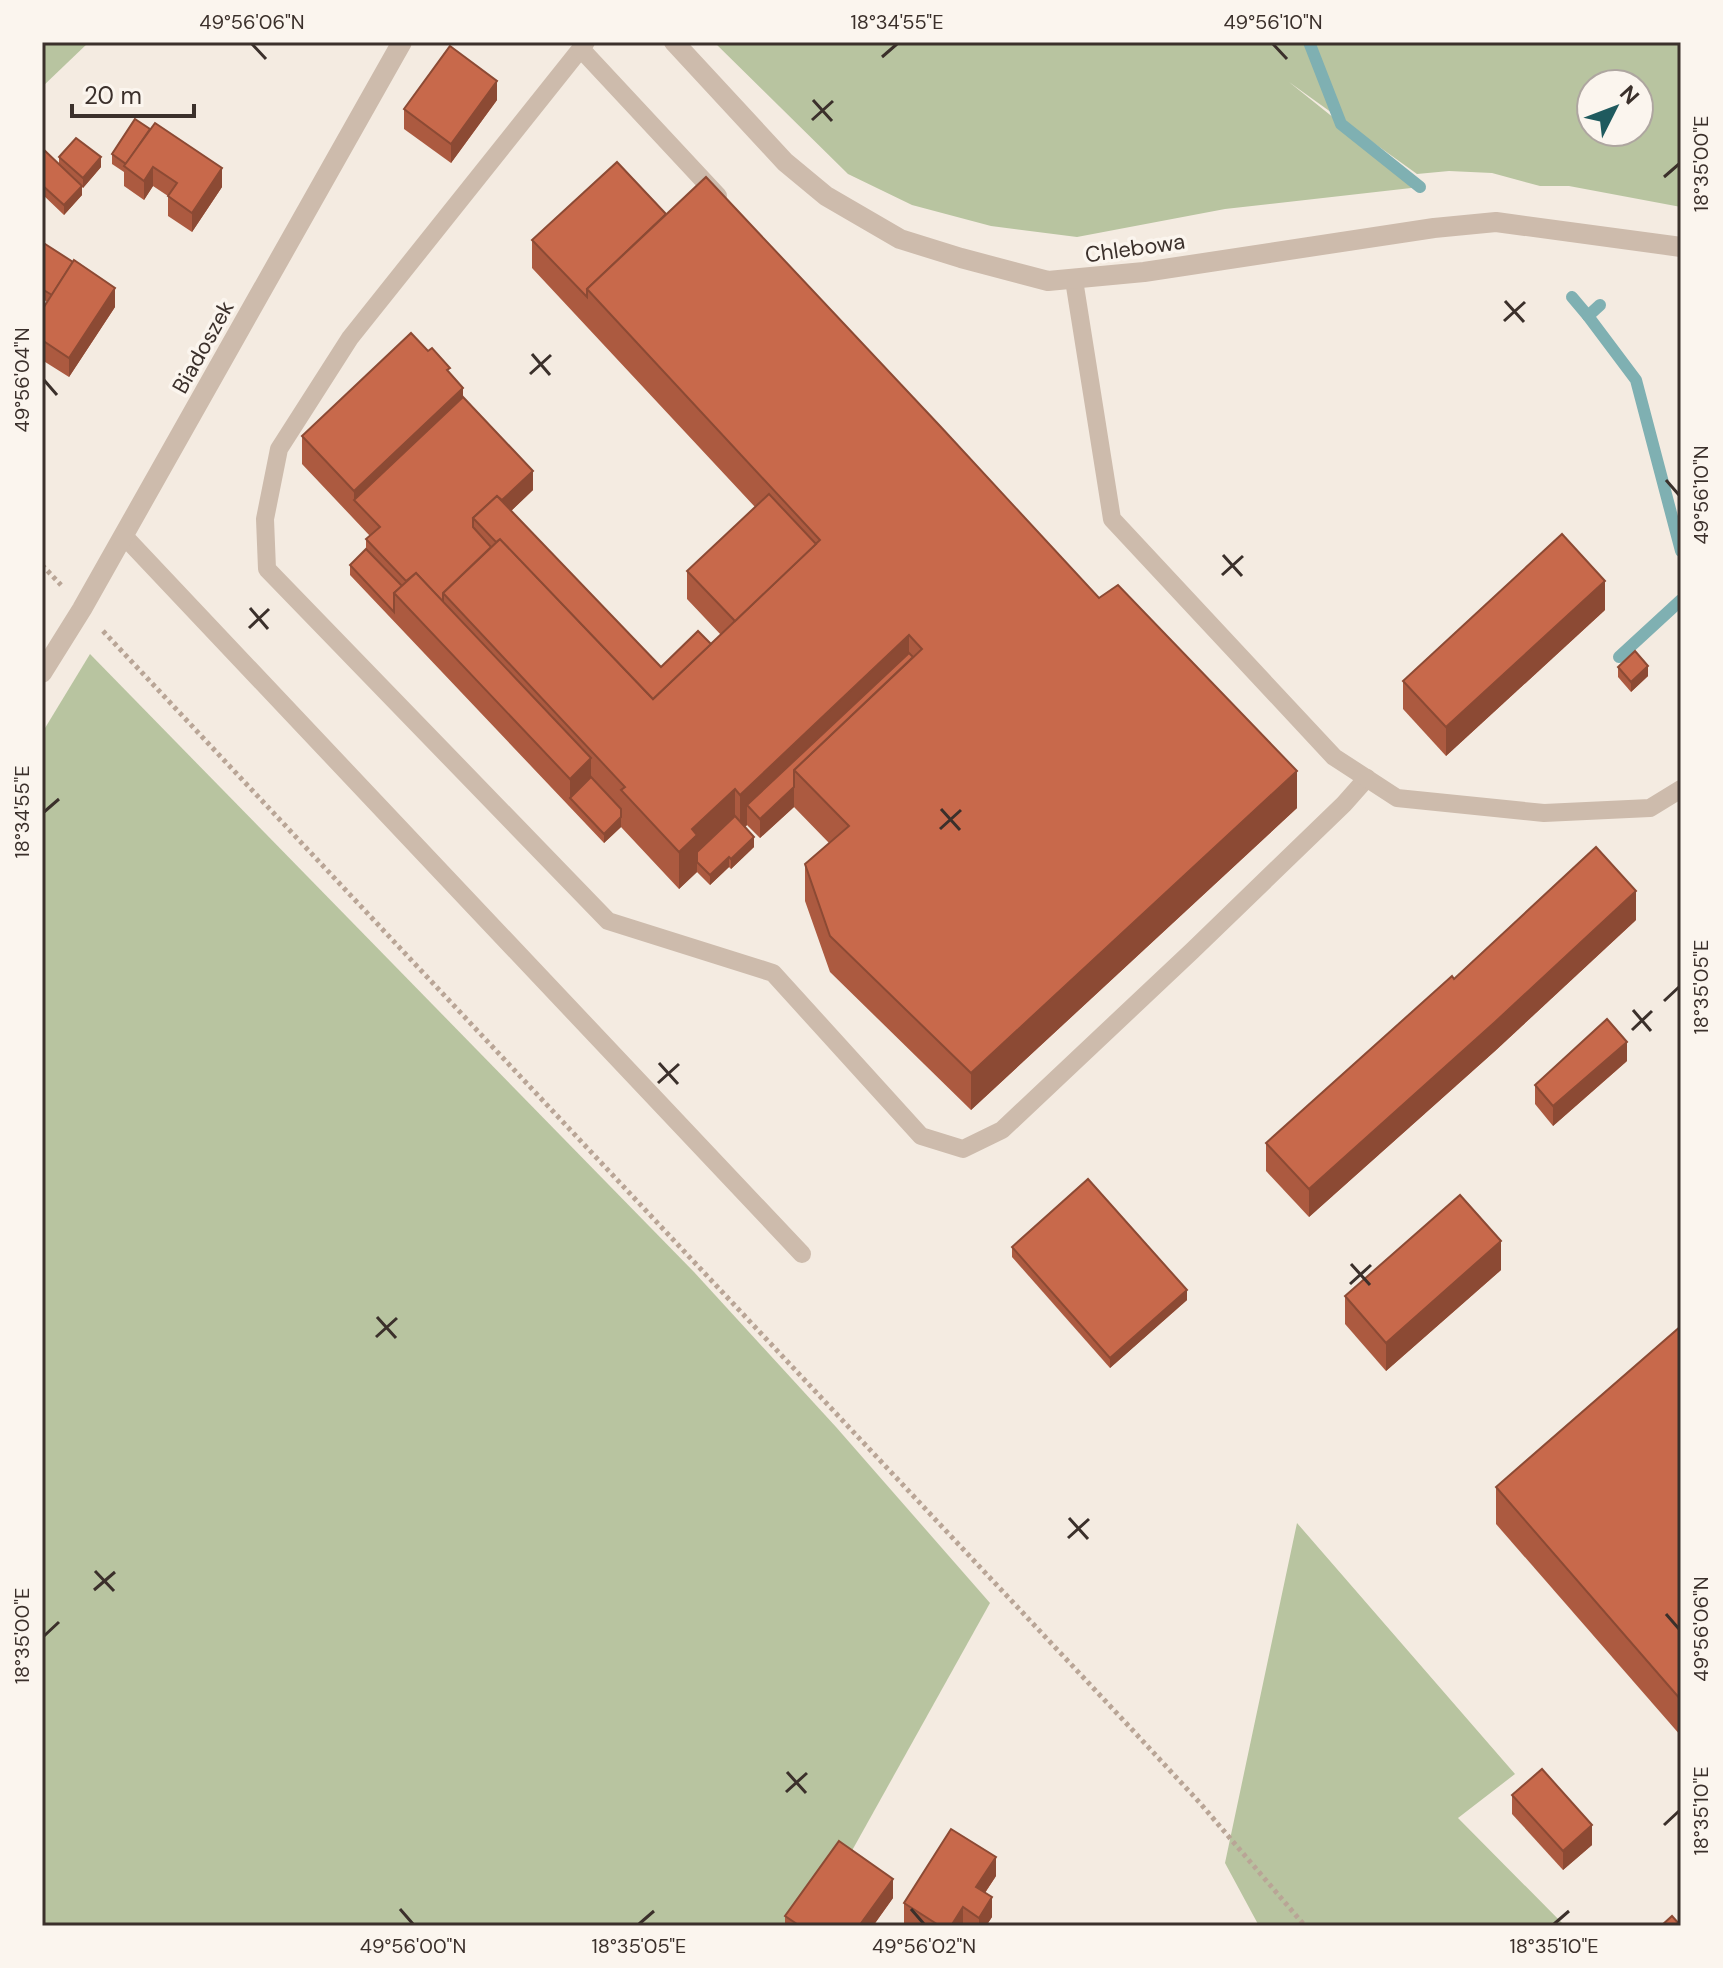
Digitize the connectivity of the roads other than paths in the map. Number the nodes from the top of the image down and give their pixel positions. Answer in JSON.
{"nodes":[{"id":1,"x":402,"y":42,"type":"edge"},
{"id":2,"x":674,"y":42,"type":"edge"},
{"id":3,"x":584,"y":45,"type":"edge"},
{"id":4,"x":730,"y":209,"type":"edge"},
{"id":5,"x":1681,"y":247,"type":"edge"},
{"id":6,"x":1074,"y":280,"type":"junction"},
{"id":7,"x":124,"y":536,"type":"junction"},
{"id":8,"x":42,"y":673,"type":"edge"},
{"id":9,"x":1367,"y":778,"type":"junction"},
{"id":10,"x":1681,"y":789,"type":"edge"},
{"id":11,"x":802,"y":1254,"type":"dead end"}],
"edges":[{"from":1,"to":7,"type":"street","name":"Biadoszek"},
{"from":2,"to":6,"type":"street","name":"Chlebowa"},
{"from":3,"to":4,"type":"lane"},
{"from":3,"to":9,"type":"lane"},
{"from":5,"to":6,"type":"street","name":"Chlebowa"},
{"from":6,"to":9,"type":"lane"},
{"from":7,"to":8,"type":"street","name":"Biadoszek"},
{"from":7,"to":11,"type":"lane"},
{"from":9,"to":10,"type":"lane"}]}
